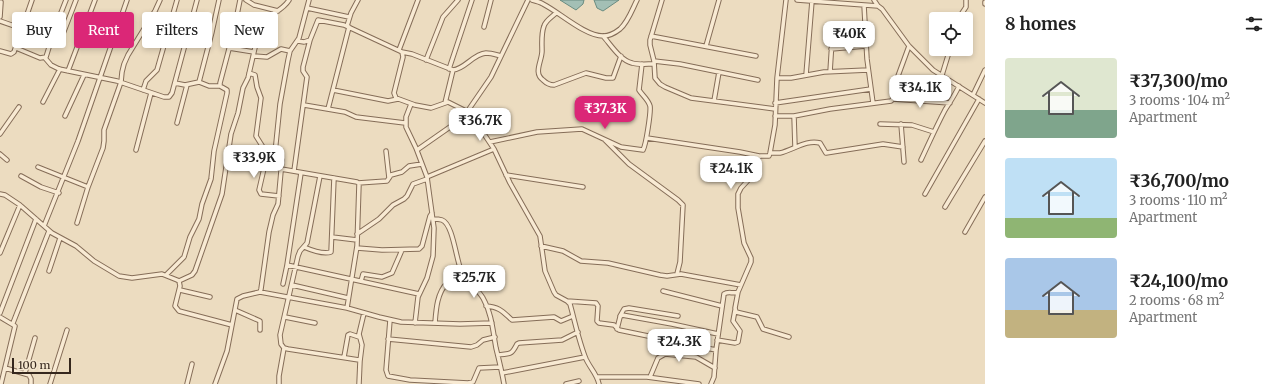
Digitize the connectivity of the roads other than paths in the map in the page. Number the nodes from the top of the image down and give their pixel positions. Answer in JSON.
{"nodes":[{"id":1,"x":32,"y":0,"type":"edge"},
{"id":2,"x":66,"y":0,"type":"edge"},
{"id":3,"x":76,"y":0,"type":"edge"},
{"id":4,"x":95,"y":0,"type":"edge"},
{"id":5,"x":127,"y":0,"type":"edge"},
{"id":6,"x":160,"y":0,"type":"edge"},
{"id":7,"x":177,"y":0,"type":"edge"},
{"id":8,"x":197,"y":0,"type":"edge"},
{"id":9,"x":218,"y":0,"type":"edge"},
{"id":10,"x":240,"y":0,"type":"edge"},
{"id":11,"x":246,"y":0,"type":"edge"},
{"id":12,"x":289,"y":0,"type":"edge"},
{"id":13,"x":309,"y":0,"type":"edge"},
{"id":14,"x":358,"y":0,"type":"edge"},
{"id":15,"x":418,"y":0,"type":"edge"},
{"id":16,"x":458,"y":0,"type":"edge"},
{"id":17,"x":472,"y":0,"type":"edge"},
{"id":18,"x":491,"y":0,"type":"edge"},
{"id":19,"x":528,"y":0,"type":"edge"},
{"id":20,"x":532,"y":0,"type":"edge"},
{"id":21,"x":637,"y":0,"type":"edge"},
{"id":22,"x":662,"y":0,"type":"edge"},
{"id":23,"x":719,"y":0,"type":"edge"},
{"id":24,"x":786,"y":0,"type":"edge"},
{"id":25,"x":797,"y":0,"type":"edge"},
{"id":26,"x":874,"y":0,"type":"edge"},
{"id":27,"x":966,"y":0,"type":"edge"},
{"id":28,"x":2,"y":1,"type":"edge"},
{"id":29,"x":812,"y":1,"type":"junction"},
{"id":30,"x":834,"y":1,"type":"edge"},
{"id":31,"x":543,"y":2,"type":"edge"},
{"id":32,"x":864,"y":5,"type":"junction"},
{"id":33,"x":878,"y":6,"type":"junction"},
{"id":34,"x":307,"y":8,"type":"junction"},
{"id":35,"x":279,"y":11,"type":"junction"},
{"id":36,"x":28,"y":12,"type":"edge"},
{"id":37,"x":61,"y":12,"type":"edge"},
{"id":38,"x":237,"y":12,"type":"edge"},
{"id":39,"x":556,"y":12,"type":"junction"},
{"id":40,"x":963,"y":12,"type":"edge"},
{"id":41,"x":0,"y":16,"type":"edge"},
{"id":42,"x":349,"y":17,"type":"junction"},
{"id":43,"x":0,"y":20,"type":"edge"},
{"id":44,"x":12,"y":25,"type":"edge"},
{"id":45,"x":833,"y":25,"type":"dead end"},
{"id":46,"x":66,"y":26,"type":"edge"},
{"id":47,"x":348,"y":27,"type":"junction"},
{"id":48,"x":484,"y":28,"type":"dead end"},
{"id":49,"x":603,"y":36,"type":"junction"},
{"id":50,"x":652,"y":36,"type":"junction"},
{"id":51,"x":310,"y":40,"type":"junction"},
{"id":52,"x":298,"y":41,"type":"junction"},
{"id":53,"x":706,"y":46,"type":"junction"},
{"id":54,"x":866,"y":46,"type":"junction"},
{"id":55,"x":908,"y":46,"type":"junction"},
{"id":56,"x":16,"y":48,"type":"joint"},
{"id":57,"x":49,"y":48,"type":"edge"},
{"id":58,"x":229,"y":48,"type":"joint"},
{"id":59,"x":831,"y":49,"type":"junction"},
{"id":60,"x":0,"y":51,"type":"edge"},
{"id":61,"x":290,"y":51,"type":"junction"},
{"id":62,"x":400,"y":51,"type":"junction"},
{"id":63,"x":253,"y":54,"type":"junction"},
{"id":64,"x":501,"y":56,"type":"junction"},
{"id":65,"x":621,"y":56,"type":"junction"},
{"id":66,"x":756,"y":56,"type":"dead end"},
{"id":67,"x":948,"y":56,"type":"edge"},
{"id":68,"x":45,"y":58,"type":"junction"},
{"id":69,"x":426,"y":60,"type":"junction"},
{"id":70,"x":654,"y":62,"type":"junction"},
{"id":71,"x":642,"y":64,"type":"junction"},
{"id":72,"x":60,"y":69,"type":"junction"},
{"id":73,"x":451,"y":70,"type":"junction"},
{"id":74,"x":868,"y":70,"type":"junction"},
{"id":75,"x":985,"y":70,"type":"edge"},
{"id":76,"x":68,"y":71,"type":"junction"},
{"id":77,"x":719,"y":72,"type":"junction"},
{"id":78,"x":830,"y":72,"type":"junction"},
{"id":79,"x":249,"y":73,"type":"junction"},
{"id":80,"x":84,"y":75,"type":"junction"},
{"id":81,"x":806,"y":75,"type":"junction"},
{"id":82,"x":942,"y":76,"type":"junction"},
{"id":83,"x":100,"y":78,"type":"junction"},
{"id":84,"x":777,"y":78,"type":"junction"},
{"id":85,"x":758,"y":80,"type":"dead end"},
{"id":86,"x":122,"y":82,"type":"junction"},
{"id":87,"x":175,"y":82,"type":"junction"},
{"id":88,"x":199,"y":82,"type":"junction"},
{"id":89,"x":187,"y":85,"type":"junction"},
{"id":90,"x":220,"y":86,"type":"junction"},
{"id":91,"x":959,"y":86,"type":"junction"},
{"id":92,"x":871,"y":89,"type":"junction"},
{"id":93,"x":143,"y":90,"type":"junction"},
{"id":94,"x":333,"y":90,"type":"junction"},
{"id":95,"x":151,"y":93,"type":"junction"},
{"id":96,"x":973,"y":95,"type":"junction"},
{"id":97,"x":398,"y":99,"type":"junction"},
{"id":98,"x":892,"y":99,"type":"junction"},
{"id":99,"x":979,"y":99,"type":"junction"},
{"id":100,"x":714,"y":101,"type":"junction"},
{"id":101,"x":43,"y":102,"type":"dead end"},
{"id":102,"x":445,"y":103,"type":"junction"},
{"id":103,"x":775,"y":103,"type":"junction"},
{"id":104,"x":873,"y":103,"type":"junction"},
{"id":105,"x":950,"y":103,"type":"junction"},
{"id":106,"x":985,"y":103,"type":"edge"},
{"id":107,"x":411,"y":104,"type":"junction"},
{"id":108,"x":304,"y":105,"type":"junction"},
{"id":109,"x":20,"y":107,"type":"dead end"},
{"id":110,"x":328,"y":109,"type":"junction"},
{"id":111,"x":775,"y":109,"type":"junction"},
{"id":112,"x":468,"y":113,"type":"junction"},
{"id":113,"x":65,"y":116,"type":"dead end"},
{"id":114,"x":775,"y":116,"type":"junction"},
{"id":115,"x":794,"y":116,"type":"junction"},
{"id":116,"x":177,"y":123,"type":"dead end"},
{"id":117,"x":405,"y":123,"type":"junction"},
{"id":118,"x":880,"y":124,"type":"dead end"},
{"id":119,"x":900,"y":124,"type":"junction"},
{"id":120,"x":934,"y":132,"type":"junction"},
{"id":121,"x":0,"y":134,"type":"edge"},
{"id":122,"x":601,"y":137,"type":"junction"},
{"id":123,"x":647,"y":138,"type":"junction"},
{"id":124,"x":985,"y":141,"type":"edge"},
{"id":125,"x":490,"y":142,"type":"junction"},
{"id":126,"x":795,"y":147,"type":"junction"},
{"id":127,"x":903,"y":147,"type":"junction"},
{"id":128,"x":494,"y":148,"type":"junction"},
{"id":129,"x":136,"y":150,"type":"dead end"},
{"id":130,"x":416,"y":150,"type":"junction"},
{"id":131,"x":386,"y":151,"type":"dead end"},
{"id":132,"x":770,"y":153,"type":"junction"},
{"id":133,"x":0,"y":154,"type":"edge"},
{"id":134,"x":275,"y":155,"type":"junction"},
{"id":135,"x":759,"y":156,"type":"junction"},
{"id":136,"x":7,"y":160,"type":"dead end"},
{"id":137,"x":921,"y":160,"type":"dead end"},
{"id":138,"x":904,"y":162,"type":"dead end"},
{"id":139,"x":422,"y":164,"type":"junction"},
{"id":140,"x":38,"y":167,"type":"dead end"},
{"id":141,"x":281,"y":168,"type":"junction"},
{"id":142,"x":294,"y":171,"type":"junction"},
{"id":143,"x":301,"y":173,"type":"junction"},
{"id":144,"x":506,"y":175,"type":"junction"},
{"id":145,"x":21,"y":176,"type":"dead end"},
{"id":146,"x":320,"y":176,"type":"junction"},
{"id":147,"x":65,"y":177,"type":"junction"},
{"id":148,"x":334,"y":178,"type":"junction"},
{"id":149,"x":427,"y":178,"type":"junction"},
{"id":150,"x":390,"y":179,"type":"junction"},
{"id":151,"x":358,"y":183,"type":"junction"},
{"id":152,"x":88,"y":187,"type":"junction"},
{"id":153,"x":583,"y":187,"type":"dead end"},
{"id":154,"x":58,"y":193,"type":"junction"},
{"id":155,"x":0,"y":194,"type":"edge"},
{"id":156,"x":925,"y":194,"type":"dead end"},
{"id":157,"x":278,"y":196,"type":"junction"},
{"id":158,"x":985,"y":197,"type":"edge"},
{"id":159,"x":20,"y":205,"type":"junction"},
{"id":160,"x":945,"y":207,"type":"dead end"},
{"id":161,"x":432,"y":213,"type":"junction"},
{"id":162,"x":36,"y":219,"type":"junction"},
{"id":163,"x":433,"y":219,"type":"junction"},
{"id":164,"x":77,"y":223,"type":"dead end"},
{"id":165,"x":44,"y":226,"type":"junction"},
{"id":166,"x":49,"y":230,"type":"junction"},
{"id":167,"x":965,"y":232,"type":"dead end"},
{"id":168,"x":357,"y":234,"type":"junction"},
{"id":169,"x":332,"y":237,"type":"junction"},
{"id":170,"x":60,"y":238,"type":"junction"},
{"id":171,"x":357,"y":240,"type":"junction"},
{"id":172,"x":541,"y":246,"type":"junction"},
{"id":173,"x":304,"y":247,"type":"junction"},
{"id":174,"x":356,"y":248,"type":"junction"},
{"id":175,"x":402,"y":250,"type":"junction"},
{"id":176,"x":0,"y":253,"type":"edge"},
{"id":177,"x":287,"y":265,"type":"junction"},
{"id":178,"x":296,"y":267,"type":"junction"},
{"id":179,"x":49,"y":271,"type":"dead end"},
{"id":180,"x":677,"y":274,"type":"junction"},
{"id":181,"x":166,"y":275,"type":"junction"},
{"id":182,"x":466,"y":278,"type":"junction"},
{"id":183,"x":352,"y":279,"type":"junction"},
{"id":184,"x":361,"y":281,"type":"junction"},
{"id":185,"x":179,"y":282,"type":"junction"},
{"id":186,"x":283,"y":284,"type":"dead end"},
{"id":187,"x":292,"y":285,"type":"junction"},
{"id":188,"x":741,"y":285,"type":"junction"},
{"id":189,"x":180,"y":290,"type":"junction"},
{"id":190,"x":663,"y":291,"type":"dead end"},
{"id":191,"x":260,"y":292,"type":"junction"},
{"id":192,"x":738,"y":292,"type":"junction"},
{"id":193,"x":419,"y":294,"type":"junction"},
{"id":194,"x":289,"y":296,"type":"junction"},
{"id":195,"x":210,"y":297,"type":"dead end"},
{"id":196,"x":348,"y":298,"type":"junction"},
{"id":197,"x":567,"y":301,"type":"junction"},
{"id":198,"x":486,"y":306,"type":"junction"},
{"id":199,"x":722,"y":306,"type":"junction"},
{"id":200,"x":347,"y":308,"type":"junction"},
{"id":201,"x":235,"y":310,"type":"junction"},
{"id":202,"x":735,"y":310,"type":"junction"},
{"id":203,"x":0,"y":313,"type":"edge"},
{"id":204,"x":364,"y":313,"type":"junction"},
{"id":205,"x":573,"y":316,"type":"junction"},
{"id":206,"x":620,"y":316,"type":"junction"},
{"id":207,"x":678,"y":316,"type":"dead end"},
{"id":208,"x":0,"y":317,"type":"edge"},
{"id":209,"x":285,"y":317,"type":"junction"},
{"id":210,"x":390,"y":320,"type":"junction"},
{"id":211,"x":13,"y":323,"type":"junction"},
{"id":212,"x":315,"y":323,"type":"dead end"},
{"id":213,"x":415,"y":323,"type":"junction"},
{"id":214,"x":435,"y":323,"type":"junction"},
{"id":215,"x":492,"y":323,"type":"junction"},
{"id":216,"x":232,"y":325,"type":"junction"},
{"id":217,"x":617,"y":329,"type":"junction"},
{"id":218,"x":66,"y":330,"type":"dead end"},
{"id":219,"x":260,"y":330,"type":"dead end"},
{"id":220,"x":578,"y":332,"type":"junction"},
{"id":221,"x":718,"y":334,"type":"junction"},
{"id":222,"x":359,"y":337,"type":"junction"},
{"id":223,"x":495,"y":337,"type":"junction"},
{"id":224,"x":789,"y":337,"type":"dead end"},
{"id":225,"x":35,"y":338,"type":"dead end"},
{"id":226,"x":388,"y":339,"type":"junction"},
{"id":227,"x":717,"y":340,"type":"junction"},
{"id":228,"x":284,"y":348,"type":"junction"},
{"id":229,"x":716,"y":350,"type":"junction"},
{"id":230,"x":498,"y":355,"type":"junction"},
{"id":231,"x":344,"y":357,"type":"junction"},
{"id":232,"x":585,"y":357,"type":"junction"},
{"id":233,"x":360,"y":361,"type":"junction"},
{"id":234,"x":192,"y":364,"type":"dead end"},
{"id":235,"x":500,"y":367,"type":"junction"},
{"id":236,"x":5,"y":368,"type":"junction"},
{"id":237,"x":715,"y":368,"type":"junction"},
{"id":238,"x":25,"y":373,"type":"junction"},
{"id":239,"x":502,"y":373,"type":"junction"},
{"id":240,"x":597,"y":377,"type":"junction"},
{"id":241,"x":650,"y":377,"type":"junction"},
{"id":242,"x":579,"y":381,"type":"dead end"},
{"id":243,"x":1,"y":384,"type":"edge"},
{"id":244,"x":31,"y":384,"type":"edge"},
{"id":245,"x":50,"y":384,"type":"edge"},
{"id":246,"x":186,"y":384,"type":"edge"},
{"id":247,"x":215,"y":384,"type":"edge"},
{"id":248,"x":279,"y":384,"type":"edge"},
{"id":249,"x":359,"y":384,"type":"edge"},
{"id":250,"x":504,"y":384,"type":"edge"},
{"id":251,"x":566,"y":384,"type":"edge"},
{"id":252,"x":599,"y":384,"type":"edge"},
{"id":253,"x":699,"y":384,"type":"edge"},
{"id":254,"x":711,"y":384,"type":"edge"}],
"edges":[{"from":1,"to":36,"type":"street"},
{"from":2,"to":37,"type":"street"},
{"from":3,"to":46,"type":"street"},
{"from":4,"to":76,"type":"street"},
{"from":5,"to":83,"type":"street"},
{"from":6,"to":86,"type":"street"},
{"from":7,"to":93,"type":"street"},
{"from":8,"to":87,"type":"street"},
{"from":9,"to":88,"type":"street"},
{"from":10,"to":38,"type":"street"},
{"from":11,"to":35,"type":"street"},
{"from":12,"to":35,"type":"street"},
{"from":13,"to":34,"type":"street"},
{"from":14,"to":42,"type":"street"},
{"from":15,"to":62,"type":"street"},
{"from":16,"to":69,"type":"street"},
{"from":17,"to":73,"type":"street"},
{"from":18,"to":48,"type":"street"},
{"from":19,"to":64,"type":"street"},
{"from":20,"to":31,"type":"street"},
{"from":21,"to":49,"type":"street"},
{"from":22,"to":50,"type":"street"},
{"from":23,"to":53,"type":"street"},
{"from":24,"to":84,"type":"street"},
{"from":25,"to":29,"type":"street"},
{"from":26,"to":33,"type":"street"},
{"from":27,"to":40,"type":"street"},
{"from":28,"to":41,"type":"street"},
{"from":29,"to":30,"type":"street"},
{"from":29,"to":81,"type":"street"},
{"from":30,"to":32,"type":"street"},
{"from":31,"to":39,"type":"street"},
{"from":32,"to":33,"type":"street"},
{"from":32,"to":54,"type":"street"},
{"from":33,"to":55,"type":"street"},
{"from":34,"to":42,"type":"street"},
{"from":34,"to":52,"type":"street"},
{"from":35,"to":63,"type":"street"},
{"from":39,"to":49,"type":"street"},
{"from":39,"to":65,"type":"street"},
{"from":42,"to":47,"type":"street"},
{"from":43,"to":44,"type":"street"},
{"from":45,"to":59,"type":"street"},
{"from":47,"to":51,"type":"street"},
{"from":47,"to":62,"type":"street"},
{"from":47,"to":94,"type":"street"},
{"from":49,"to":65,"type":"street"},
{"from":50,"to":53,"type":"street"},
{"from":50,"to":70,"type":"street"},
{"from":51,"to":52,"type":"street"},
{"from":51,"to":108,"type":"street"},
{"from":52,"to":61,"type":"street"},
{"from":53,"to":66,"type":"street"},
{"from":54,"to":59,"type":"street"},
{"from":54,"to":74,"type":"street"},
{"from":55,"to":82,"type":"street"},
{"from":55,"to":98,"type":"street"},
{"from":56,"to":60,"type":"street"},
{"from":56,"to":68,"type":"street"},
{"from":57,"to":68,"type":"street"},
{"from":58,"to":63,"type":"street"},
{"from":58,"to":90,"type":"street"},
{"from":59,"to":78,"type":"street"},
{"from":61,"to":63,"type":"street"},
{"from":61,"to":134,"type":"street"},
{"from":62,"to":69,"type":"street"},
{"from":62,"to":97,"type":"street"},
{"from":63,"to":79,"type":"street"},
{"from":64,"to":73,"type":"street"},
{"from":64,"to":112,"type":"street"},
{"from":65,"to":71,"type":"street"},
{"from":67,"to":82,"type":"street"},
{"from":68,"to":72,"type":"street"},
{"from":69,"to":73,"type":"street"},
{"from":70,"to":71,"type":"street"},
{"from":70,"to":77,"type":"street"},
{"from":70,"to":100,"type":"street"},
{"from":71,"to":123,"type":"street"},
{"from":72,"to":76,"type":"street"},
{"from":72,"to":101,"type":"street"},
{"from":73,"to":102,"type":"street"},
{"from":74,"to":78,"type":"street"},
{"from":74,"to":92,"type":"street"},
{"from":75,"to":96,"type":"street"},
{"from":76,"to":80,"type":"street"},
{"from":77,"to":85,"type":"street"},
{"from":77,"to":100,"type":"street"},
{"from":78,"to":81,"type":"street"},
{"from":79,"to":134,"type":"street"},
{"from":79,"to":185,"type":"street"},
{"from":80,"to":83,"type":"street"},
{"from":80,"to":113,"type":"street"},
{"from":81,"to":84,"type":"street"},
{"from":82,"to":91,"type":"street"},
{"from":83,"to":86,"type":"street"},
{"from":83,"to":147,"type":"street"},
{"from":84,"to":103,"type":"street"},
{"from":86,"to":93,"type":"street"},
{"from":86,"to":152,"type":"street"},
{"from":87,"to":89,"type":"street"},
{"from":87,"to":95,"type":"street"},
{"from":88,"to":89,"type":"street"},
{"from":88,"to":90,"type":"street"},
{"from":89,"to":116,"type":"street"},
{"from":90,"to":181,"type":"street"},
{"from":91,"to":96,"type":"street"},
{"from":91,"to":105,"type":"street"},
{"from":92,"to":103,"type":"street"},
{"from":92,"to":104,"type":"street"},
{"from":93,"to":95,"type":"street"},
{"from":94,"to":97,"type":"street"},
{"from":94,"to":110,"type":"street"},
{"from":95,"to":129,"type":"street"},
{"from":96,"to":99,"type":"street"},
{"from":97,"to":107,"type":"street"},
{"from":98,"to":104,"type":"street"},
{"from":98,"to":105,"type":"street"},
{"from":99,"to":106,"type":"street"},
{"from":99,"to":156,"type":"street"},
{"from":100,"to":111,"type":"street"},
{"from":102,"to":107,"type":"street"},
{"from":102,"to":112,"type":"street"},
{"from":103,"to":111,"type":"street"},
{"from":104,"to":115,"type":"street"},
{"from":105,"to":120,"type":"street"},
{"from":107,"to":117,"type":"street"},
{"from":108,"to":110,"type":"street"},
{"from":108,"to":142,"type":"street"},
{"from":109,"to":121,"type":"street"},
{"from":110,"to":117,"type":"street"},
{"from":111,"to":114,"type":"street"},
{"from":112,"to":125,"type":"street"},
{"from":112,"to":130,"type":"street"},
{"from":114,"to":115,"type":"street"},
{"from":114,"to":132,"type":"street"},
{"from":115,"to":126,"type":"street"},
{"from":117,"to":130,"type":"street"},
{"from":118,"to":119,"type":"street"},
{"from":119,"to":120,"type":"street"},
{"from":119,"to":127,"type":"street"},
{"from":120,"to":137,"type":"street"},
{"from":122,"to":123,"type":"street"},
{"from":122,"to":125,"type":"street"},
{"from":122,"to":180,"type":"street"},
{"from":123,"to":135,"type":"street"},
{"from":124,"to":160,"type":"street"},
{"from":125,"to":128,"type":"street"},
{"from":126,"to":127,"type":"street"},
{"from":126,"to":132,"type":"street"},
{"from":127,"to":138,"type":"street"},
{"from":128,"to":144,"type":"street"},
{"from":128,"to":149,"type":"street"},
{"from":130,"to":139,"type":"street"},
{"from":131,"to":150,"type":"street"},
{"from":132,"to":135,"type":"street"},
{"from":133,"to":136,"type":"street"},
{"from":134,"to":141,"type":"street"},
{"from":135,"to":188,"type":"street"},
{"from":139,"to":149,"type":"street"},
{"from":139,"to":150,"type":"street"},
{"from":140,"to":147,"type":"street"},
{"from":141,"to":142,"type":"street"},
{"from":141,"to":157,"type":"street"},
{"from":141,"to":157,"type":"street"},
{"from":142,"to":143,"type":"street"},
{"from":143,"to":146,"type":"street"},
{"from":143,"to":177,"type":"street"},
{"from":144,"to":153,"type":"street"},
{"from":144,"to":172,"type":"street"},
{"from":145,"to":154,"type":"street"},
{"from":146,"to":148,"type":"street"},
{"from":146,"to":173,"type":"street"},
{"from":147,"to":152,"type":"street"},
{"from":147,"to":154,"type":"street"},
{"from":148,"to":151,"type":"street"},
{"from":148,"to":169,"type":"street"},
{"from":149,"to":161,"type":"street"},
{"from":149,"to":168,"type":"street"},
{"from":150,"to":151,"type":"street"},
{"from":151,"to":168,"type":"street"},
{"from":152,"to":164,"type":"street"},
{"from":154,"to":165,"type":"street"},
{"from":155,"to":159,"type":"street"},
{"from":157,"to":191,"type":"street"},
{"from":158,"to":167,"type":"street"},
{"from":159,"to":162,"type":"street"},
{"from":159,"to":176,"type":"street"},
{"from":161,"to":163,"type":"street"},
{"from":161,"to":175,"type":"street"},
{"from":162,"to":165,"type":"street"},
{"from":162,"to":203,"type":"street"},
{"from":163,"to":182,"type":"street"},
{"from":163,"to":193,"type":"street"},
{"from":165,"to":166,"type":"street"},
{"from":166,"to":170,"type":"street"},
{"from":166,"to":211,"type":"street"},
{"from":168,"to":171,"type":"street"},
{"from":169,"to":171,"type":"street"},
{"from":169,"to":173,"type":"street"},
{"from":170,"to":179,"type":"street"},
{"from":170,"to":181,"type":"street"},
{"from":171,"to":174,"type":"street"},
{"from":172,"to":180,"type":"street"},
{"from":172,"to":197,"type":"street"},
{"from":173,"to":178,"type":"street"},
{"from":174,"to":175,"type":"street"},
{"from":174,"to":183,"type":"street"},
{"from":175,"to":184,"type":"street"},
{"from":177,"to":178,"type":"street"},
{"from":177,"to":186,"type":"street"},
{"from":178,"to":183,"type":"street"},
{"from":178,"to":187,"type":"street"},
{"from":180,"to":188,"type":"street"},
{"from":181,"to":185,"type":"street"},
{"from":182,"to":198,"type":"street"},
{"from":182,"to":214,"type":"street"},
{"from":183,"to":184,"type":"street"},
{"from":183,"to":196,"type":"street"},
{"from":184,"to":193,"type":"street"},
{"from":185,"to":189,"type":"street"},
{"from":187,"to":194,"type":"street"},
{"from":187,"to":196,"type":"street"},
{"from":188,"to":192,"type":"street"},
{"from":189,"to":195,"type":"street"},
{"from":189,"to":216,"type":"street"},
{"from":190,"to":199,"type":"street"},
{"from":191,"to":194,"type":"street"},
{"from":191,"to":201,"type":"street"},
{"from":192,"to":199,"type":"street"},
{"from":192,"to":202,"type":"street"},
{"from":193,"to":213,"type":"street"},
{"from":194,"to":200,"type":"street"},
{"from":194,"to":209,"type":"street"},
{"from":196,"to":200,"type":"street"},
{"from":197,"to":205,"type":"street"},
{"from":197,"to":217,"type":"street"},
{"from":198,"to":205,"type":"street"},
{"from":198,"to":215,"type":"street"},
{"from":199,"to":221,"type":"street"},
{"from":200,"to":204,"type":"street"},
{"from":201,"to":216,"type":"street"},
{"from":201,"to":219,"type":"street"},
{"from":202,"to":224,"type":"street"},
{"from":202,"to":227,"type":"street"},
{"from":204,"to":210,"type":"street"},
{"from":204,"to":222,"type":"street"},
{"from":205,"to":220,"type":"street"},
{"from":206,"to":207,"type":"street"},
{"from":206,"to":217,"type":"street"},
{"from":206,"to":221,"type":"street"},
{"from":208,"to":211,"type":"street"},
{"from":209,"to":212,"type":"street"},
{"from":209,"to":228,"type":"street"},
{"from":210,"to":213,"type":"street"},
{"from":210,"to":226,"type":"street"},
{"from":211,"to":236,"type":"street"},
{"from":213,"to":214,"type":"street"},
{"from":214,"to":215,"type":"street"},
{"from":215,"to":223,"type":"street"},
{"from":216,"to":247,"type":"street"},
{"from":217,"to":229,"type":"street"},
{"from":218,"to":245,"type":"street"},
{"from":220,"to":230,"type":"street"},
{"from":220,"to":232,"type":"street"},
{"from":221,"to":227,"type":"street"},
{"from":222,"to":231,"type":"street"},
{"from":222,"to":233,"type":"street"},
{"from":223,"to":226,"type":"street"},
{"from":223,"to":230,"type":"street"},
{"from":225,"to":238,"type":"street"},
{"from":226,"to":235,"type":"street"},
{"from":227,"to":229,"type":"street"},
{"from":228,"to":231,"type":"street"},
{"from":228,"to":248,"type":"street"},
{"from":229,"to":237,"type":"street"},
{"from":230,"to":235,"type":"street"},
{"from":231,"to":233,"type":"street"},
{"from":232,"to":239,"type":"street"},
{"from":232,"to":240,"type":"street"},
{"from":233,"to":249,"type":"street"},
{"from":234,"to":246,"type":"street"},
{"from":235,"to":239,"type":"street"},
{"from":236,"to":238,"type":"street"},
{"from":236,"to":243,"type":"street"},
{"from":237,"to":241,"type":"street"},
{"from":237,"to":254,"type":"street"},
{"from":238,"to":244,"type":"street"},
{"from":239,"to":250,"type":"street"},
{"from":240,"to":241,"type":"street"},
{"from":240,"to":252,"type":"street"},
{"from":241,"to":253,"type":"street"},
{"from":242,"to":251,"type":"street"}]}
